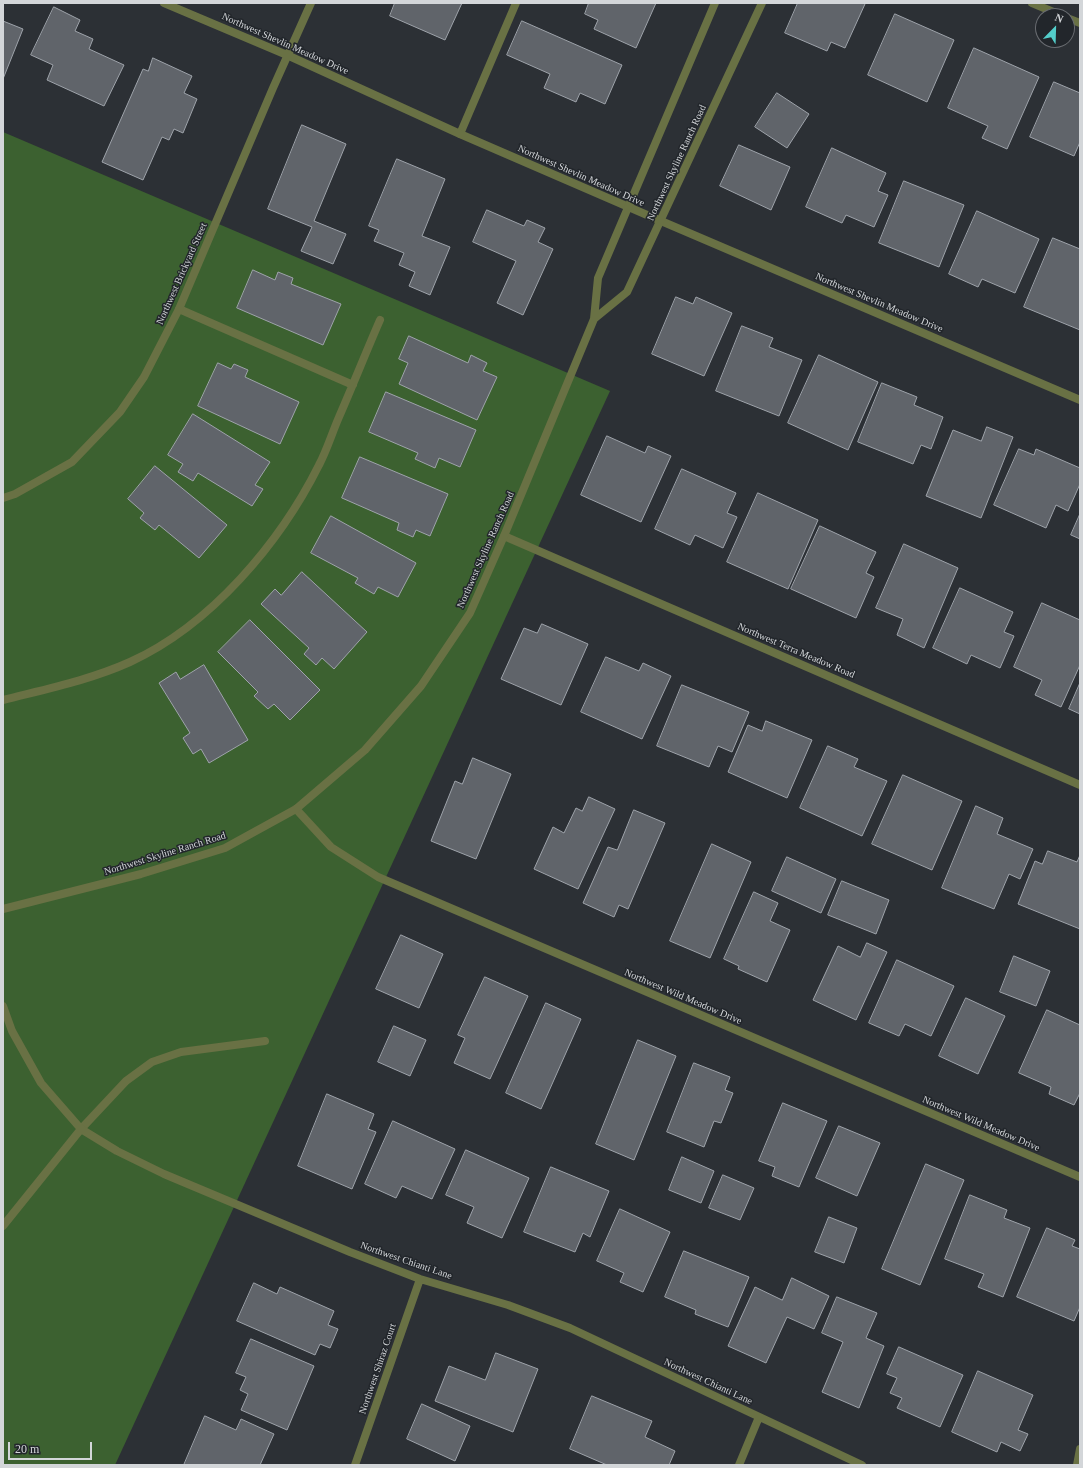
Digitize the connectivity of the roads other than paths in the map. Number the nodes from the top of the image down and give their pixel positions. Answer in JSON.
{"nodes":[{"id":1,"x":164,"y":3,"type":"edge"},
{"id":2,"x":311,"y":3,"type":"edge"},
{"id":3,"x":516,"y":3,"type":"edge"},
{"id":4,"x":715,"y":3,"type":"edge"},
{"id":5,"x":762,"y":3,"type":"edge"},
{"id":6,"x":1032,"y":3,"type":"edge"},
{"id":7,"x":1044,"y":8,"type":"edge"},
{"id":8,"x":287,"y":55,"type":"junction"},
{"id":9,"x":460,"y":134,"type":"junction"},
{"id":10,"x":627,"y":207,"type":"junction"},
{"id":11,"x":660,"y":221,"type":"junction"},
{"id":12,"x":179,"y":309,"type":"junction"},
{"id":13,"x":594,"y":319,"type":"junction"},
{"id":14,"x":380,"y":320,"type":"dead end"},
{"id":15,"x":353,"y":385,"type":"junction"},
{"id":16,"x":1080,"y":400,"type":"edge"},
{"id":17,"x":3,"y":498,"type":"edge"},
{"id":18,"x":504,"y":536,"type":"junction"},
{"id":19,"x":3,"y":700,"type":"edge"},
{"id":20,"x":1080,"y":785,"type":"edge"},
{"id":21,"x":296,"y":809,"type":"junction"},
{"id":22,"x":3,"y":909,"type":"edge"},
{"id":23,"x":3,"y":1006,"type":"edge"},
{"id":24,"x":265,"y":1041,"type":"dead end"},
{"id":25,"x":81,"y":1130,"type":"junction"},
{"id":26,"x":1080,"y":1177,"type":"edge"},
{"id":27,"x":4,"y":1222,"type":"edge"},
{"id":28,"x":420,"y":1279,"type":"junction"},
{"id":29,"x":759,"y":1417,"type":"junction"},
{"id":30,"x":1080,"y":1449,"type":"edge"},
{"id":31,"x":355,"y":1465,"type":"edge"},
{"id":32,"x":738,"y":1465,"type":"edge"},
{"id":33,"x":862,"y":1465,"type":"edge"},
{"id":34,"x":1077,"y":1465,"type":"edge"}],
"edges":[{"from":1,"to":8,"type":"street","name":"Northwest Shevlin Meadow Drive"},
{"from":2,"to":8,"type":"street","name":"Northwest Brickyard Street"},
{"from":3,"to":9,"type":"street"},
{"from":4,"to":10,"type":"street","name":"Northwest Skyline Ranch Road"},
{"from":5,"to":11,"type":"street","name":"Northwest Skyline Ranch Road"},
{"from":6,"to":7,"type":"street"},
{"from":8,"to":9,"type":"street","name":"Northwest Shevlin Meadow Drive"},
{"from":8,"to":12,"type":"street","name":"Northwest Brickyard Street"},
{"from":9,"to":10,"type":"street","name":"Northwest Shevlin Meadow Drive"},
{"from":10,"to":11,"type":"street","name":"Northwest Shevlin Meadow Drive"},
{"from":10,"to":13,"type":"street","name":"Northwest Skyline Ranch Road"},
{"from":11,"to":13,"type":"street","name":"Northwest Skyline Ranch Road"},
{"from":11,"to":16,"type":"street","name":"Northwest Shevlin Meadow Drive"},
{"from":12,"to":15,"type":"street"},
{"from":12,"to":17,"type":"street","name":"Northwest Brickyard Street"},
{"from":13,"to":18,"type":"street","name":"Northwest Skyline Ranch Road"},
{"from":14,"to":15,"type":"street"},
{"from":15,"to":19,"type":"street"},
{"from":18,"to":20,"type":"street","name":"Northwest Terra Meadow Road"},
{"from":18,"to":21,"type":"street","name":"Northwest Skyline Ranch Road"},
{"from":21,"to":22,"type":"street","name":"Northwest Skyline Ranch Road"},
{"from":21,"to":26,"type":"street","name":"Northwest Wild Meadow Drive"},
{"from":23,"to":25,"type":"street","name":"Northwest Chianti Lane"},
{"from":24,"to":25,"type":"street"},
{"from":25,"to":27,"type":"street"},
{"from":25,"to":28,"type":"street","name":"Northwest Chianti Lane"},
{"from":28,"to":29,"type":"street","name":"Northwest Chianti Lane"},
{"from":28,"to":31,"type":"street","name":"Northwest Shiraz Court"},
{"from":29,"to":32,"type":"street"},
{"from":29,"to":33,"type":"street","name":"Northwest Chianti Lane"},
{"from":30,"to":34,"type":"street"}]}
